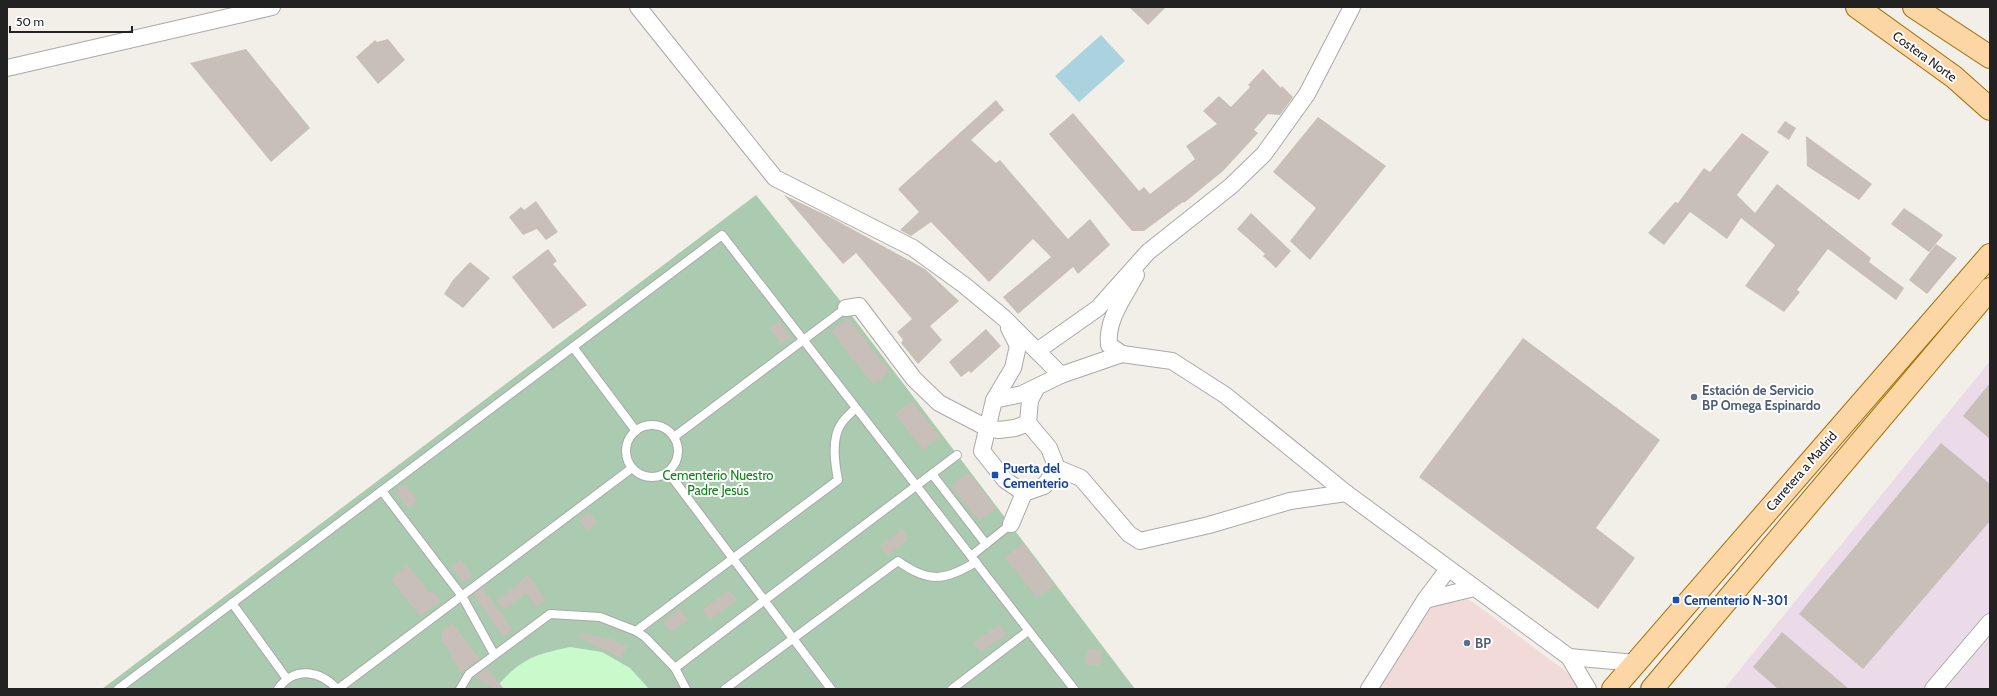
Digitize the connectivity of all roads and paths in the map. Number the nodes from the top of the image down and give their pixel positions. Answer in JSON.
{"nodes":[{"id":1,"x":272,"y":7,"type":"edge"},
{"id":2,"x":638,"y":7,"type":"edge"},
{"id":3,"x":1352,"y":7,"type":"edge"},
{"id":4,"x":1857,"y":7,"type":"edge"},
{"id":5,"x":1914,"y":7,"type":"edge"},
{"id":6,"x":1990,"y":57,"type":"edge"},
{"id":7,"x":7,"y":68,"type":"edge"},
{"id":8,"x":1990,"y":109,"type":"edge"},
{"id":9,"x":1148,"y":252,"type":"junction"},
{"id":10,"x":1990,"y":255,"type":"edge"},
{"id":11,"x":1990,"y":289,"type":"edge"},
{"id":12,"x":846,"y":308,"type":"joint"},
{"id":13,"x":1004,"y":318,"type":"junction"},
{"id":14,"x":804,"y":340,"type":"junction"},
{"id":15,"x":573,"y":347,"type":"junction"},
{"id":16,"x":1037,"y":351,"type":"junction"},
{"id":17,"x":1122,"y":354,"type":"junction"},
{"id":18,"x":1061,"y":375,"type":"junction"},
{"id":19,"x":1037,"y":387,"type":"junction"},
{"id":20,"x":994,"y":400,"type":"junction"},
{"id":21,"x":856,"y":408,"type":"junction"},
{"id":22,"x":1028,"y":423,"type":"junction"},
{"id":23,"x":987,"y":428,"type":"junction"},
{"id":24,"x":636,"y":431,"type":"junction"},
{"id":25,"x":674,"y":437,"type":"junction"},
{"id":26,"x":957,"y":455,"type":"dead end"},
{"id":27,"x":632,"y":468,"type":"junction"},
{"id":28,"x":1057,"y":468,"type":"junction"},
{"id":29,"x":668,"y":472,"type":"junction"},
{"id":30,"x":932,"y":474,"type":"junction"},
{"id":31,"x":916,"y":486,"type":"junction"},
{"id":32,"x":382,"y":491,"type":"junction"},
{"id":33,"x":1024,"y":493,"type":"junction"},
{"id":34,"x":1346,"y":493,"type":"junction"},
{"id":35,"x":1011,"y":524,"type":"joint"},
{"id":36,"x":986,"y":544,"type":"junction"},
{"id":37,"x":732,"y":559,"type":"junction"},
{"id":38,"x":973,"y":559,"type":"junction"},
{"id":39,"x":1448,"y":569,"type":"junction"},
{"id":40,"x":1474,"y":588,"type":"junction"},
{"id":41,"x":462,"y":596,"type":"junction"},
{"id":42,"x":1425,"y":600,"type":"junction"},
{"id":43,"x":764,"y":601,"type":"junction"},
{"id":44,"x":232,"y":603,"type":"junction"},
{"id":45,"x":1990,"y":622,"type":"edge"},
{"id":46,"x":636,"y":631,"type":"junction"},
{"id":47,"x":1028,"y":631,"type":"junction"},
{"id":48,"x":793,"y":639,"type":"junction"},
{"id":49,"x":494,"y":654,"type":"junction"},
{"id":50,"x":1569,"y":657,"type":"junction"},
{"id":51,"x":1636,"y":663,"type":"junction"},
{"id":52,"x":675,"y":668,"type":"junction"},
{"id":53,"x":288,"y":679,"type":"junction"},
{"id":54,"x":118,"y":689,"type":"edge"},
{"id":55,"x":278,"y":689,"type":"edge"},
{"id":56,"x":337,"y":689,"type":"edge"},
{"id":57,"x":460,"y":689,"type":"edge"},
{"id":58,"x":686,"y":689,"type":"edge"},
{"id":59,"x":725,"y":689,"type":"edge"},
{"id":60,"x":831,"y":689,"type":"edge"},
{"id":61,"x":952,"y":689,"type":"edge"},
{"id":62,"x":1074,"y":689,"type":"edge"},
{"id":63,"x":1369,"y":689,"type":"edge"},
{"id":64,"x":1588,"y":689,"type":"edge"},
{"id":65,"x":1613,"y":689,"type":"edge"},
{"id":66,"x":1652,"y":689,"type":"edge"},
{"id":67,"x":1933,"y":689,"type":"edge"}],
"edges":[{"from":1,"to":7,"type":"street"},
{"from":2,"to":13,"type":"street"},
{"from":3,"to":9,"type":"street"},
{"from":4,"to":8,"type":"main road","name":"Costera Norte"},
{"from":5,"to":6,"type":"main road"},
{"from":9,"to":16,"type":"street"},
{"from":9,"to":17,"type":"street"},
{"from":10,"to":51,"type":"main road","name":"Carretera a Madrid"},
{"from":11,"to":66,"type":"main road","name":"Carretera a Madrid"},
{"from":12,"to":14,"type":"lane"},
{"from":12,"to":23,"type":"street"},
{"from":13,"to":16,"type":"street"},
{"from":13,"to":20,"type":"street"},
{"from":14,"to":15,"type":"lane"},
{"from":14,"to":21,"type":"lane"},
{"from":14,"to":25,"type":"lane"},
{"from":15,"to":24,"type":"lane"},
{"from":15,"to":32,"type":"lane"},
{"from":16,"to":18,"type":"street"},
{"from":17,"to":18,"type":"street"},
{"from":17,"to":34,"type":"street"},
{"from":18,"to":19,"type":"street"},
{"from":19,"to":20,"type":"street"},
{"from":19,"to":22,"type":"street"},
{"from":20,"to":23,"type":"street"},
{"from":21,"to":31,"type":"lane"},
{"from":21,"to":37,"type":"lane"},
{"from":22,"to":23,"type":"street"},
{"from":22,"to":28,"type":"street"},
{"from":23,"to":33,"type":"street"},
{"from":24,"to":25,"type":"lane"},
{"from":24,"to":27,"type":"lane"},
{"from":25,"to":29,"type":"lane"},
{"from":26,"to":30,"type":"lane"},
{"from":27,"to":29,"type":"lane"},
{"from":27,"to":41,"type":"lane"},
{"from":28,"to":33,"type":"street"},
{"from":28,"to":34,"type":"street"},
{"from":29,"to":37,"type":"lane"},
{"from":30,"to":31,"type":"lane"},
{"from":30,"to":36,"type":"lane"},
{"from":31,"to":38,"type":"lane"},
{"from":31,"to":43,"type":"lane"},
{"from":32,"to":41,"type":"lane"},
{"from":32,"to":44,"type":"lane"},
{"from":33,"to":35,"type":"street"},
{"from":34,"to":39,"type":"street"},
{"from":35,"to":36,"type":"lane"},
{"from":36,"to":38,"type":"lane"},
{"from":37,"to":43,"type":"lane"},
{"from":37,"to":46,"type":"lane"},
{"from":38,"to":47,"type":"lane"},
{"from":38,"to":48,"type":"lane"},
{"from":39,"to":40,"type":"street"},
{"from":39,"to":42,"type":"street"},
{"from":40,"to":42,"type":"street"},
{"from":40,"to":50,"type":"street"},
{"from":41,"to":49,"type":"lane"},
{"from":41,"to":56,"type":"lane"},
{"from":42,"to":63,"type":"street"},
{"from":43,"to":48,"type":"lane"},
{"from":43,"to":52,"type":"lane"},
{"from":44,"to":53,"type":"lane"},
{"from":44,"to":54,"type":"lane"},
{"from":45,"to":67,"type":"street"},
{"from":46,"to":49,"type":"lane"},
{"from":46,"to":52,"type":"lane"},
{"from":47,"to":61,"type":"lane"},
{"from":47,"to":62,"type":"lane"},
{"from":48,"to":59,"type":"lane"},
{"from":48,"to":60,"type":"lane"},
{"from":49,"to":57,"type":"lane"},
{"from":50,"to":51,"type":"street"},
{"from":50,"to":64,"type":"street"},
{"from":51,"to":65,"type":"main road","name":"Carretera a Madrid"},
{"from":52,"to":58,"type":"lane"},
{"from":53,"to":55,"type":"lane"},
{"from":53,"to":56,"type":"lane"}]}
